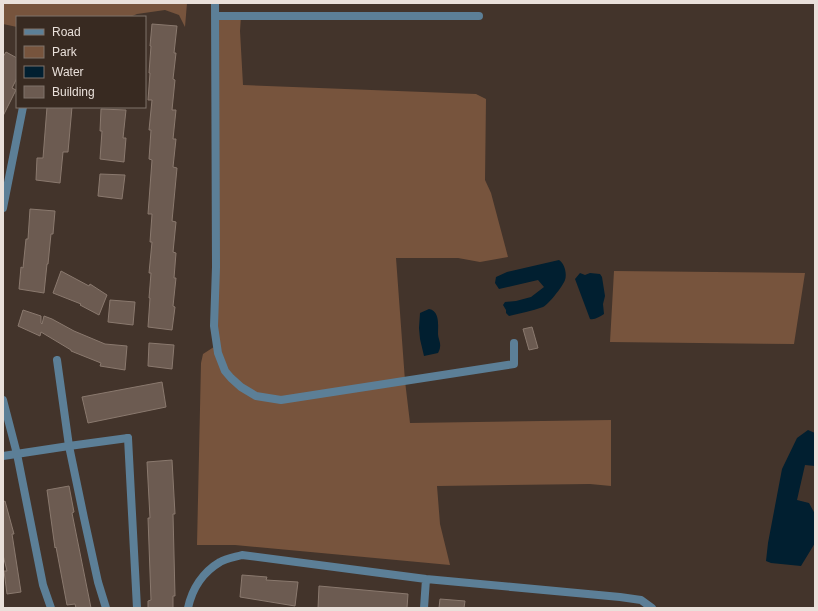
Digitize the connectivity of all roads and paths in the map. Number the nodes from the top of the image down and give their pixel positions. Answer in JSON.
{"nodes":[{"id":1,"x":215,"y":3,"type":"edge"},
{"id":2,"x":215,"y":16,"type":"junction"},
{"id":3,"x":479,"y":16,"type":"dead end"},
{"id":4,"x":23,"y":108,"type":"edge"},
{"id":5,"x":3,"y":208,"type":"edge"},
{"id":6,"x":514,"y":344,"type":"dead end"},
{"id":7,"x":57,"y":360,"type":"dead end"},
{"id":8,"x":3,"y":400,"type":"edge"},
{"id":9,"x":69,"y":446,"type":"junction"},
{"id":10,"x":17,"y":454,"type":"junction"},
{"id":11,"x":3,"y":456,"type":"edge"},
{"id":12,"x":426,"y":579,"type":"junction"},
{"id":13,"x":51,"y":608,"type":"edge"},
{"id":14,"x":106,"y":608,"type":"edge"},
{"id":15,"x":137,"y":608,"type":"edge"},
{"id":16,"x":188,"y":608,"type":"edge"},
{"id":17,"x":424,"y":608,"type":"edge"},
{"id":18,"x":652,"y":608,"type":"edge"}],
"edges":[{"from":1,"to":2,"type":"street"},
{"from":2,"to":3,"type":"street"},
{"from":2,"to":6,"type":"street"},
{"from":4,"to":5,"type":"street"},
{"from":7,"to":9,"type":"street"},
{"from":8,"to":10,"type":"street"},
{"from":9,"to":10,"type":"street"},
{"from":9,"to":14,"type":"street"},
{"from":9,"to":15,"type":"street"},
{"from":10,"to":11,"type":"street"},
{"from":10,"to":13,"type":"street"},
{"from":12,"to":16,"type":"street"},
{"from":12,"to":17,"type":"street"},
{"from":12,"to":18,"type":"street"}]}
